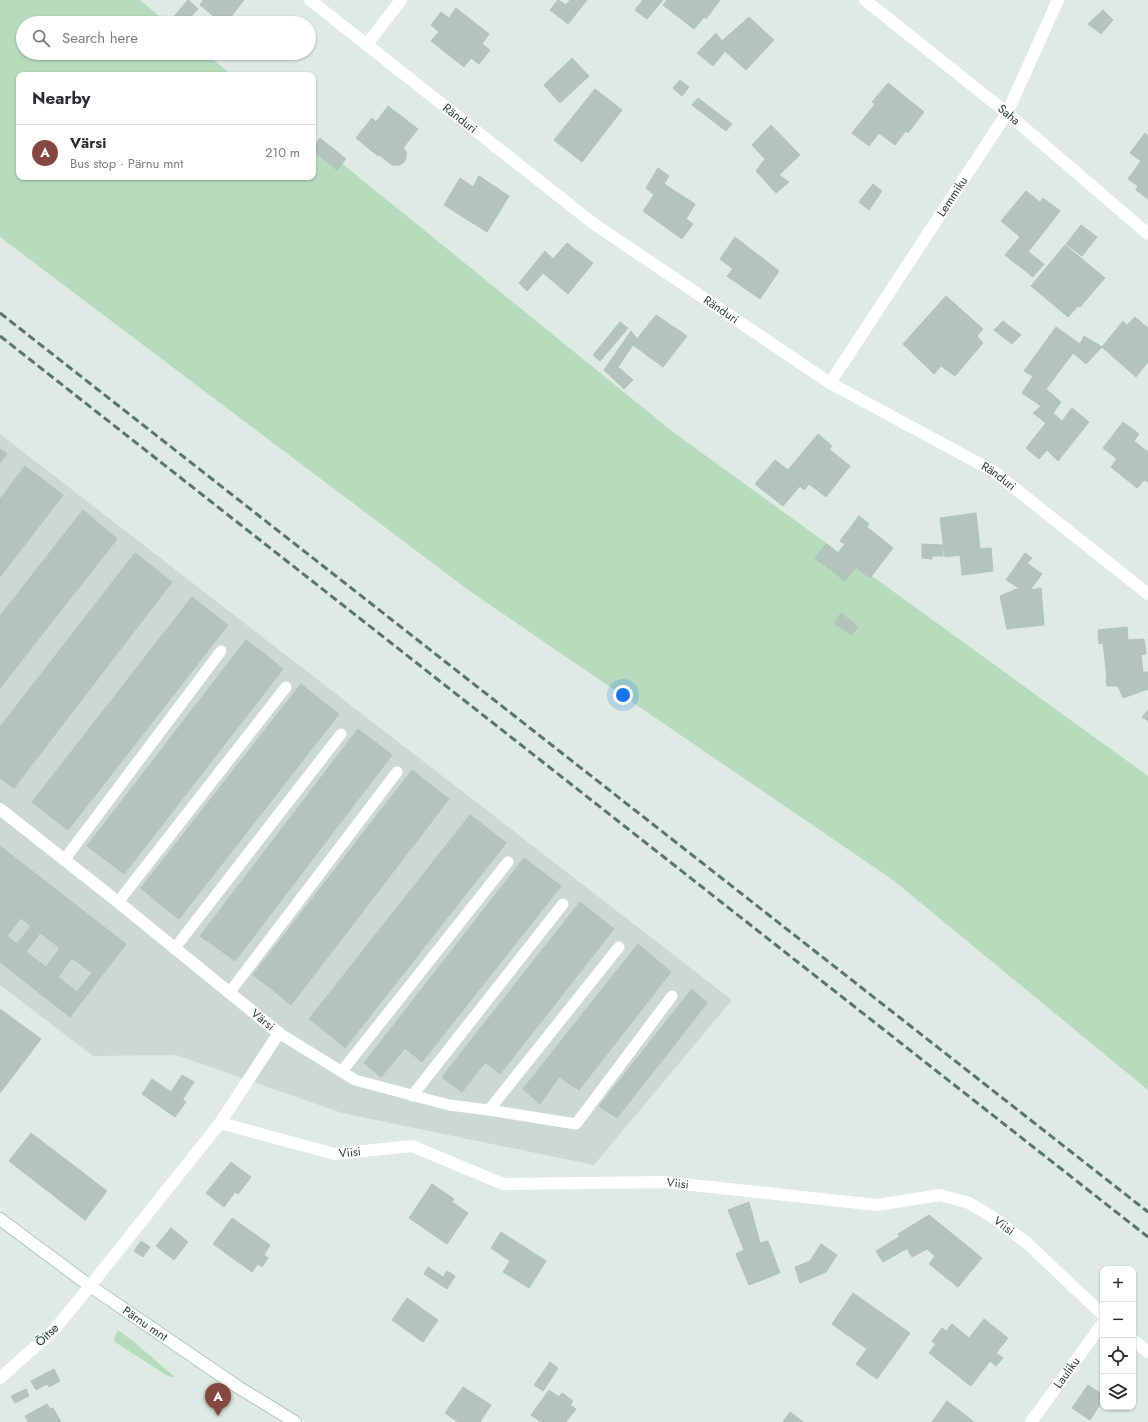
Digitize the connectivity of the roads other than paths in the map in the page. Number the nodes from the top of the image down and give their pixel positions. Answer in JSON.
{"nodes":[{"id":1,"x":310,"y":0,"type":"edge"},
{"id":2,"x":401,"y":0,"type":"edge"},
{"id":3,"x":865,"y":0,"type":"edge"},
{"id":4,"x":1058,"y":0,"type":"edge"},
{"id":5,"x":367,"y":44,"type":"junction"},
{"id":6,"x":1007,"y":113,"type":"junction"},
{"id":7,"x":1148,"y":234,"type":"edge"},
{"id":8,"x":830,"y":383,"type":"junction"},
{"id":9,"x":1148,"y":594,"type":"edge"},
{"id":10,"x":221,"y":651,"type":"dead end"},
{"id":11,"x":286,"y":687,"type":"dead end"},
{"id":12,"x":341,"y":734,"type":"dead end"},
{"id":13,"x":397,"y":772,"type":"dead end"},
{"id":14,"x":0,"y":809,"type":"edge"},
{"id":15,"x":64,"y":860,"type":"junction"},
{"id":16,"x":508,"y":862,"type":"dead end"},
{"id":17,"x":118,"y":902,"type":"junction"},
{"id":18,"x":563,"y":904,"type":"dead end"},
{"id":19,"x":619,"y":947,"type":"dead end"},
{"id":20,"x":174,"y":949,"type":"junction"},
{"id":21,"x":229,"y":993,"type":"junction"},
{"id":22,"x":672,"y":996,"type":"dead end"},
{"id":23,"x":279,"y":1033,"type":"junction"},
{"id":24,"x":342,"y":1071,"type":"junction"},
{"id":25,"x":412,"y":1096,"type":"junction"},
{"id":26,"x":489,"y":1110,"type":"junction"},
{"id":27,"x":220,"y":1123,"type":"junction"},
{"id":28,"x":0,"y":1219,"type":"edge"},
{"id":29,"x":90,"y":1286,"type":"junction"},
{"id":30,"x":1100,"y":1312,"type":"edge"},
{"id":31,"x":1100,"y":1327,"type":"edge"},
{"id":32,"x":1136,"y":1342,"type":"edge"},
{"id":33,"x":1148,"y":1352,"type":"edge"},
{"id":34,"x":0,"y":1378,"type":"edge"},
{"id":35,"x":295,"y":1422,"type":"edge"},
{"id":36,"x":1031,"y":1422,"type":"edge"}],
"edges":[{"from":1,"to":5,"type":"street","name":"Ränduri"},
{"from":2,"to":5,"type":"street"},
{"from":3,"to":6,"type":"street","name":"Saha"},
{"from":4,"to":6,"type":"street","name":"Lemmiku"},
{"from":5,"to":8,"type":"street","name":"Ränduri"},
{"from":6,"to":7,"type":"street","name":"Saha"},
{"from":6,"to":8,"type":"street","name":"Lemmiku"},
{"from":8,"to":9,"type":"street","name":"Ränduri"},
{"from":10,"to":15,"type":"lane"},
{"from":11,"to":17,"type":"lane"},
{"from":12,"to":20,"type":"lane"},
{"from":13,"to":21,"type":"lane"},
{"from":14,"to":15,"type":"street","name":"Värsi"},
{"from":15,"to":17,"type":"street","name":"Värsi"},
{"from":16,"to":24,"type":"lane"},
{"from":17,"to":20,"type":"street","name":"Värsi"},
{"from":18,"to":25,"type":"lane"},
{"from":19,"to":26,"type":"lane"},
{"from":20,"to":21,"type":"street","name":"Värsi"},
{"from":21,"to":23,"type":"street","name":"Värsi"},
{"from":22,"to":26,"type":"lane"},
{"from":23,"to":24,"type":"lane"},
{"from":23,"to":27,"type":"street","name":"Värsi"},
{"from":24,"to":25,"type":"lane"},
{"from":25,"to":26,"type":"lane"},
{"from":27,"to":29,"type":"street","name":"Värsi"},
{"from":27,"to":30,"type":"street","name":"Viisi"},
{"from":28,"to":29,"type":"street","name":"Pärnu mnt"},
{"from":29,"to":34,"type":"street","name":"Õitse"},
{"from":29,"to":35,"type":"street","name":"Pärnu mnt"},
{"from":31,"to":36,"type":"street","name":"Lauliku"},
{"from":32,"to":33,"type":"street"}]}
